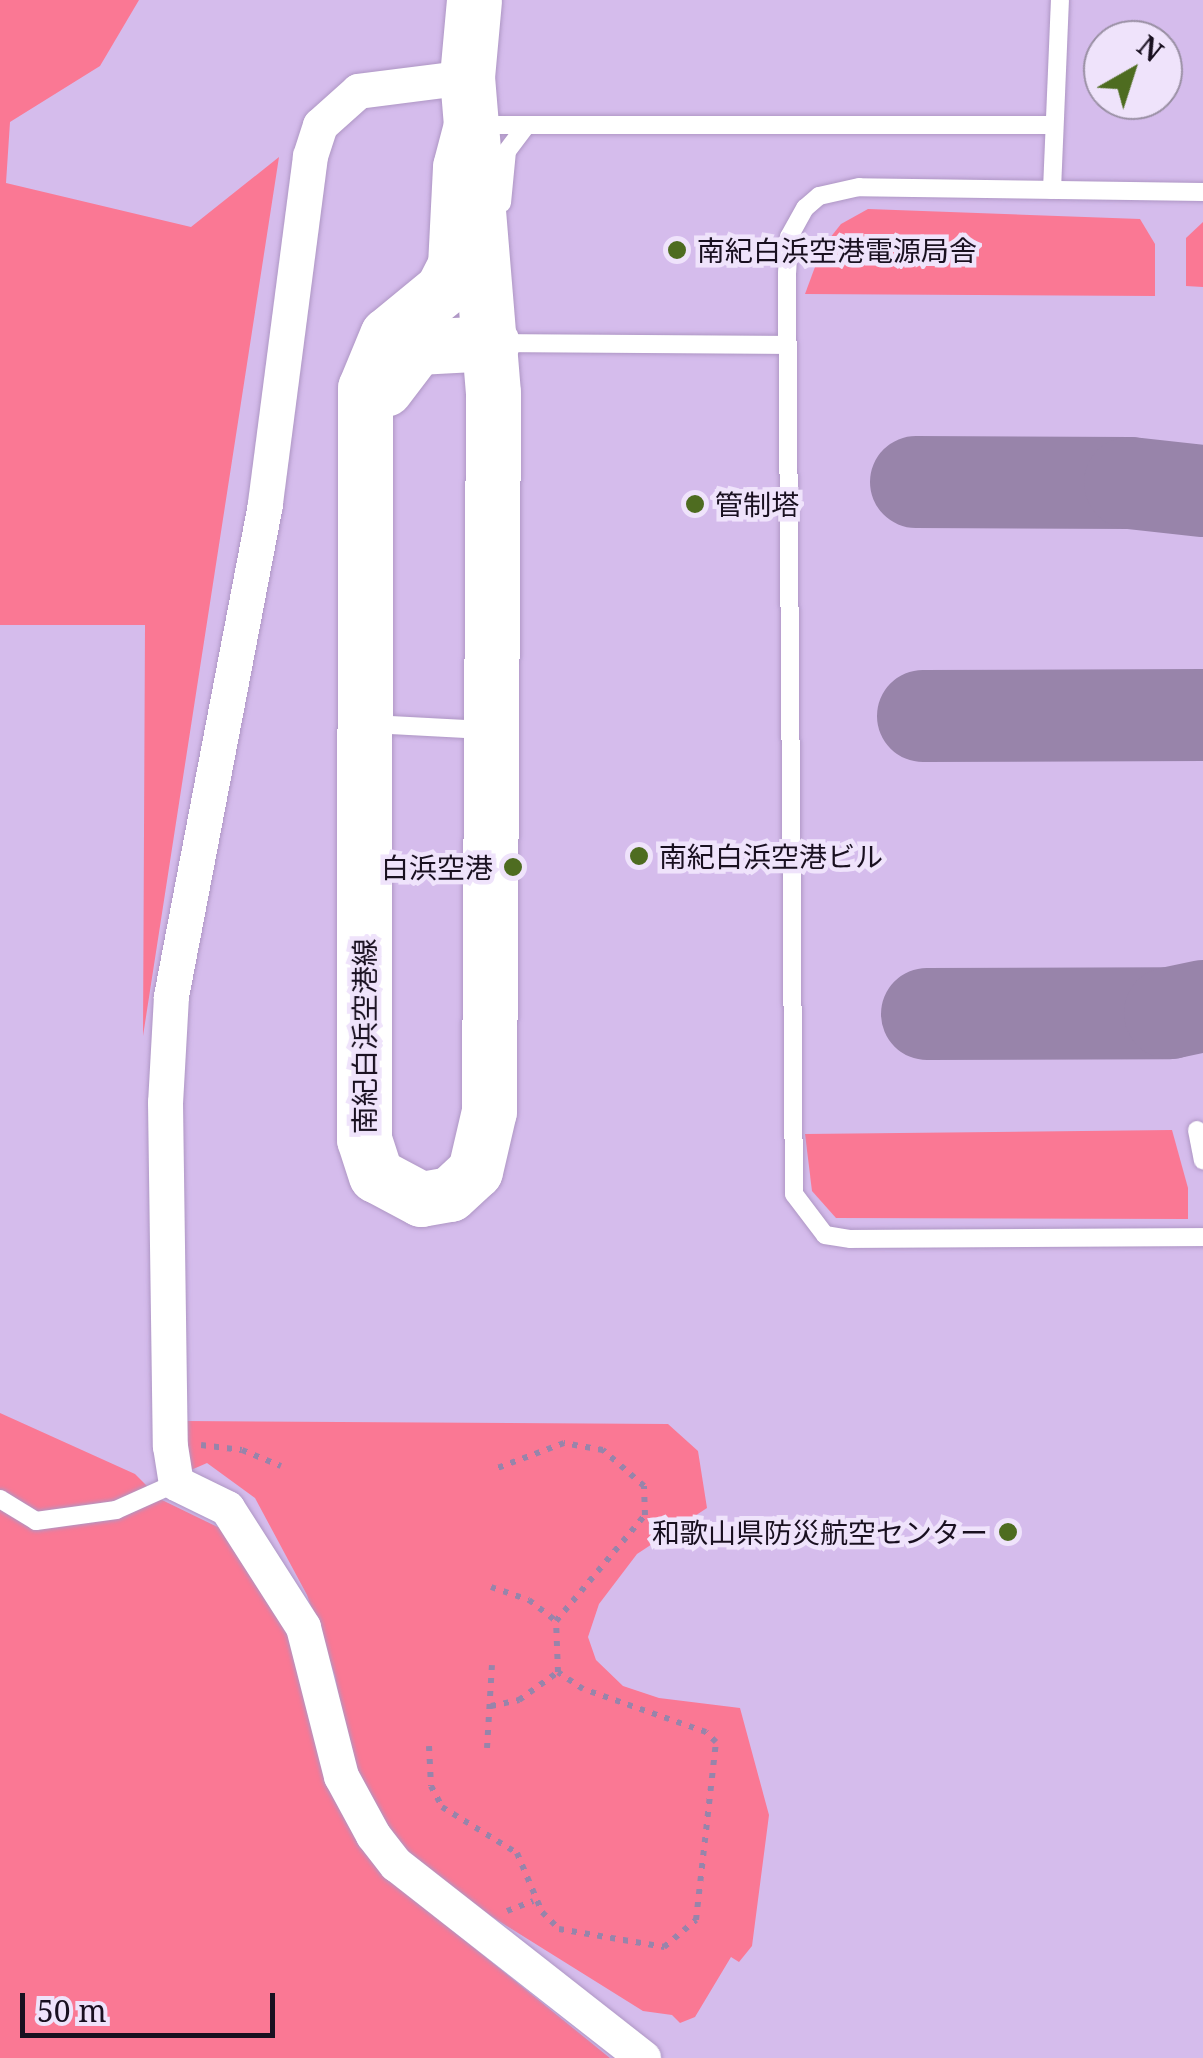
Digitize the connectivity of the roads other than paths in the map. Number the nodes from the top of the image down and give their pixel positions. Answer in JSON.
{"nodes":[{"id":1,"x":474,"y":0,"type":"edge"},
{"id":2,"x":1060,"y":0,"type":"edge"},
{"id":3,"x":469,"y":101,"type":"junction"},
{"id":4,"x":1054,"y":125,"type":"junction"},
{"id":5,"x":526,"y":126,"type":"junction"},
{"id":6,"x":1052,"y":190,"type":"junction"},
{"id":7,"x":1203,"y":192,"type":"edge"},
{"id":8,"x":492,"y":343,"type":"junction"},
{"id":9,"x":788,"y":346,"type":"junction"},
{"id":10,"x":363,"y":479,"type":"junction"},
{"id":11,"x":363,"y":723,"type":"junction"},
{"id":12,"x":491,"y":730,"type":"junction"},
{"id":13,"x":1197,"y":1130,"type":"dead end"},
{"id":14,"x":1203,"y":1160,"type":"edge"},
{"id":15,"x":1203,"y":1236,"type":"edge"},
{"id":16,"x":176,"y":1483,"type":"junction"},
{"id":17,"x":0,"y":1499,"type":"edge"},
{"id":18,"x":643,"y":2058,"type":"edge"}],
"edges":[{"from":1,"to":3,"type":"main road","name":"南紀白浜空港線"},
{"from":2,"to":4,"type":"lane"},
{"from":3,"to":5,"type":"lane"},
{"from":3,"to":8,"type":"main road","name":"南紀白浜空港線"},
{"from":3,"to":10,"type":"main road","name":"南紀白浜空港線"},
{"from":3,"to":16,"type":"street"},
{"from":4,"to":5,"type":"lane"},
{"from":4,"to":6,"type":"lane"},
{"from":5,"to":8,"type":"lane"},
{"from":6,"to":7,"type":"lane"},
{"from":6,"to":9,"type":"lane"},
{"from":8,"to":9,"type":"lane"},
{"from":8,"to":10,"type":"main road"},
{"from":8,"to":12,"type":"main road","name":"南紀白浜空港線"},
{"from":9,"to":15,"type":"lane"},
{"from":10,"to":11,"type":"main road","name":"南紀白浜空港線"},
{"from":11,"to":12,"type":"lane"},
{"from":11,"to":12,"type":"main road","name":"南紀白浜空港線"},
{"from":13,"to":14,"type":"lane"},
{"from":16,"to":17,"type":"lane"},
{"from":16,"to":18,"type":"street"}]}
